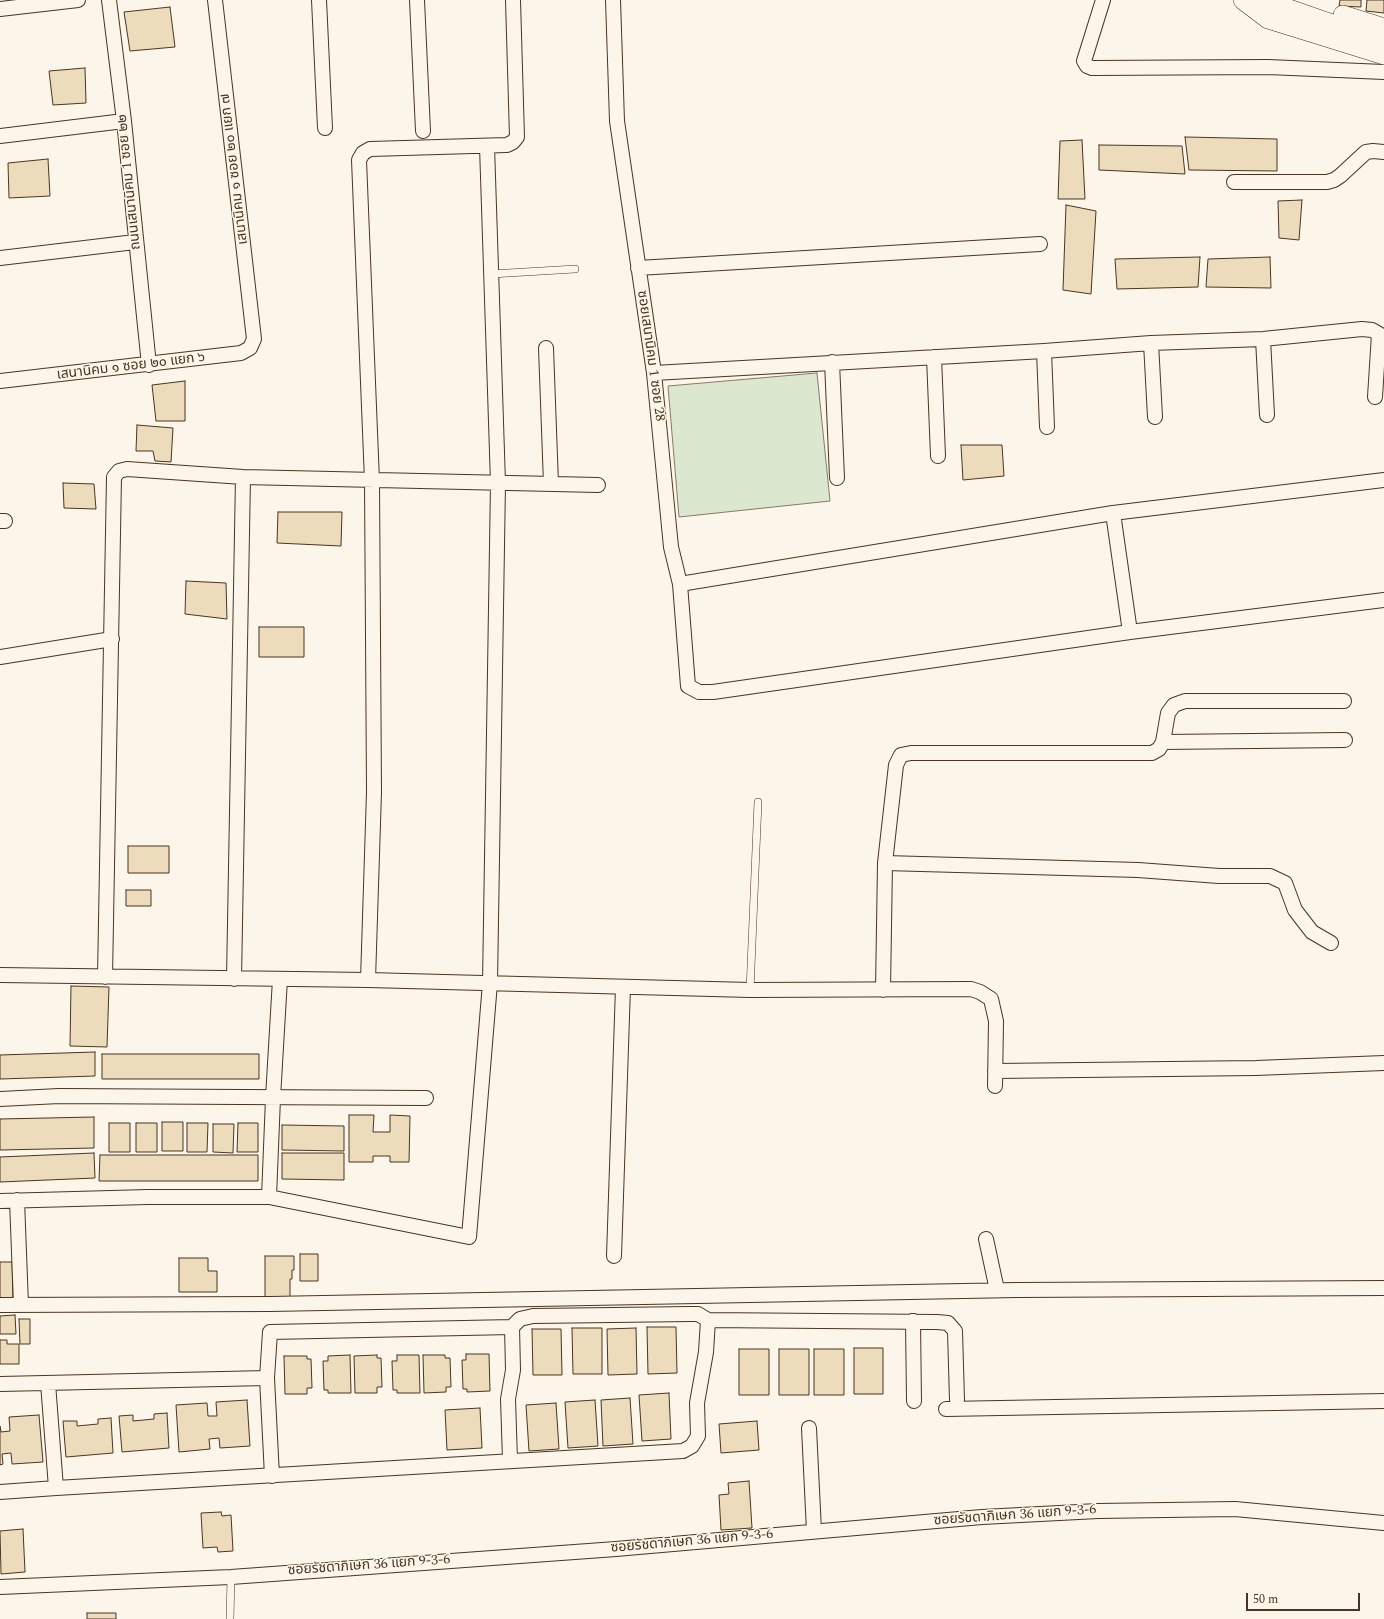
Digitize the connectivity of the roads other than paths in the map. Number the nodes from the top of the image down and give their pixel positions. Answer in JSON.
{"nodes":[{"id":1,"x":78,"y":0,"type":"edge"},
{"id":2,"x":109,"y":0,"type":"edge"},
{"id":3,"x":215,"y":0,"type":"edge"},
{"id":4,"x":319,"y":0,"type":"edge"},
{"id":5,"x":417,"y":0,"type":"edge"},
{"id":6,"x":513,"y":0,"type":"edge"},
{"id":7,"x":613,"y":0,"type":"edge"},
{"id":8,"x":1103,"y":0,"type":"edge"},
{"id":9,"x":1243,"y":0,"type":"edge"},
{"id":10,"x":1263,"y":0,"type":"edge"},
{"id":11,"x":1294,"y":0,"type":"edge"},
{"id":12,"x":0,"y":9,"type":"edge"},
{"id":13,"x":1384,"y":28,"type":"edge"},
{"id":14,"x":1384,"y":42,"type":"edge"},
{"id":15,"x":1384,"y":55,"type":"edge"},
{"id":16,"x":1384,"y":72,"type":"edge"},
{"id":17,"x":124,"y":121,"type":"junction"},
{"id":18,"x":325,"y":128,"type":"dead end"},
{"id":19,"x":423,"y":131,"type":"dead end"},
{"id":20,"x":0,"y":136,"type":"edge"},
{"id":21,"x":487,"y":146,"type":"junction"},
{"id":22,"x":1384,"y":152,"type":"edge"},
{"id":23,"x":1234,"y":182,"type":"dead end"},
{"id":24,"x":136,"y":242,"type":"junction"},
{"id":25,"x":1040,"y":244,"type":"dead end"},
{"id":26,"x":0,"y":258,"type":"edge"},
{"id":27,"x":638,"y":268,"type":"junction"},
{"id":28,"x":575,"y":269,"type":"dead end"},
{"id":29,"x":491,"y":274,"type":"junction"},
{"id":30,"x":254,"y":339,"type":"joint"},
{"id":31,"x":1263,"y":339,"type":"junction"},
{"id":32,"x":1151,"y":344,"type":"junction"},
{"id":33,"x":546,"y":348,"type":"dead end"},
{"id":34,"x":1044,"y":351,"type":"junction"},
{"id":35,"x":934,"y":357,"type":"junction"},
{"id":36,"x":832,"y":362,"type":"junction"},
{"id":37,"x":149,"y":365,"type":"junction"},
{"id":38,"x":654,"y":373,"type":"junction"},
{"id":39,"x":0,"y":381,"type":"edge"},
{"id":40,"x":1375,"y":397,"type":"dead end"},
{"id":41,"x":1267,"y":415,"type":"dead end"},
{"id":42,"x":1155,"y":417,"type":"dead end"},
{"id":43,"x":1047,"y":427,"type":"dead end"},
{"id":44,"x":938,"y":456,"type":"dead end"},
{"id":45,"x":243,"y":477,"type":"junction"},
{"id":46,"x":837,"y":478,"type":"dead end"},
{"id":47,"x":372,"y":480,"type":"junction"},
{"id":48,"x":1384,"y":480,"type":"edge"},
{"id":49,"x":498,"y":483,"type":"junction"},
{"id":50,"x":551,"y":484,"type":"junction"},
{"id":51,"x":598,"y":485,"type":"dead end"},
{"id":52,"x":1114,"y":513,"type":"junction"},
{"id":53,"x":680,"y":584,"type":"junction"},
{"id":54,"x":1384,"y":600,"type":"edge"},
{"id":55,"x":1130,"y":632,"type":"junction"},
{"id":56,"x":112,"y":639,"type":"junction"},
{"id":57,"x":0,"y":657,"type":"edge"},
{"id":58,"x":1344,"y":701,"type":"dead end"},
{"id":59,"x":1345,"y":740,"type":"dead end"},
{"id":60,"x":1163,"y":742,"type":"junction"},
{"id":61,"x":758,"y":802,"type":"dead end"},
{"id":62,"x":885,"y":863,"type":"junction"},
{"id":63,"x":1331,"y":943,"type":"dead end"},
{"id":64,"x":0,"y":975,"type":"edge"},
{"id":65,"x":106,"y":977,"type":"junction"},
{"id":66,"x":234,"y":979,"type":"junction"},
{"id":67,"x":280,"y":979,"type":"junction"},
{"id":68,"x":368,"y":980,"type":"junction"},
{"id":69,"x":490,"y":983,"type":"junction"},
{"id":70,"x":623,"y":987,"type":"junction"},
{"id":71,"x":750,"y":990,"type":"junction"},
{"id":72,"x":883,"y":990,"type":"junction"},
{"id":73,"x":1384,"y":1063,"type":"edge"},
{"id":74,"x":995,"y":1071,"type":"junction"},
{"id":75,"x":995,"y":1086,"type":"dead end"},
{"id":76,"x":273,"y":1098,"type":"junction"},
{"id":77,"x":426,"y":1098,"type":"dead end"},
{"id":78,"x":0,"y":1099,"type":"edge"},
{"id":79,"x":269,"y":1197,"type":"junction"},
{"id":80,"x":17,"y":1200,"type":"junction"},
{"id":81,"x":0,"y":1201,"type":"edge"},
{"id":82,"x":986,"y":1240,"type":"dead end"},
{"id":83,"x":614,"y":1256,"type":"dead end"},
{"id":84,"x":1384,"y":1288,"type":"edge"},
{"id":85,"x":997,"y":1290,"type":"junction"},
{"id":86,"x":0,"y":1305,"type":"edge"},
{"id":87,"x":21,"y":1305,"type":"junction"},
{"id":88,"x":708,"y":1320,"type":"junction"},
{"id":89,"x":914,"y":1321,"type":"junction"},
{"id":90,"x":512,"y":1327,"type":"junction"},
{"id":91,"x":267,"y":1378,"type":"junction"},
{"id":92,"x":48,"y":1383,"type":"junction"},
{"id":93,"x":0,"y":1384,"type":"edge"},
{"id":94,"x":1384,"y":1400,"type":"edge"},
{"id":95,"x":914,"y":1401,"type":"dead end"},
{"id":96,"x":808,"y":1428,"type":"dead end"},
{"id":97,"x":510,"y":1460,"type":"junction"},
{"id":98,"x":272,"y":1476,"type":"junction"},
{"id":99,"x":56,"y":1488,"type":"junction"},
{"id":100,"x":0,"y":1492,"type":"edge"},
{"id":101,"x":1384,"y":1523,"type":"edge"},
{"id":102,"x":814,"y":1531,"type":"junction"},
{"id":103,"x":230,"y":1577,"type":"junction"},
{"id":104,"x":0,"y":1586,"type":"edge"},
{"id":105,"x":230,"y":1619,"type":"edge"}],
"edges":[{"from":1,"to":12,"type":"street"},
{"from":2,"to":17,"type":"street","name":"ถนนเสนานิคม 1 ซอย ๒๒"},
{"from":3,"to":30,"type":"street","name":"เสนานิคม ๑ ซอย ๒๐ แยก ๗"},
{"from":4,"to":18,"type":"street"},
{"from":5,"to":19,"type":"street"},
{"from":6,"to":21,"type":"street"},
{"from":7,"to":27,"type":"street","name":"ซอยเสนานิคม 1 ซอย 28"},
{"from":8,"to":16,"type":"street"},
{"from":9,"to":15,"type":"street"},
{"from":10,"to":14,"type":"street"},
{"from":11,"to":13,"type":"street"},
{"from":17,"to":20,"type":"street"},
{"from":17,"to":24,"type":"street","name":"ถนนเสนานิคม 1 ซอย ๒๒"},
{"from":21,"to":29,"type":"street"},
{"from":21,"to":47,"type":"street"},
{"from":22,"to":23,"type":"street"},
{"from":24,"to":26,"type":"street"},
{"from":24,"to":37,"type":"street","name":"ถนนเสนานิคม 1 ซอย ๒๒"},
{"from":25,"to":27,"type":"street"},
{"from":27,"to":38,"type":"street","name":"ซอยเสนานิคม 1 ซอย 28"},
{"from":28,"to":29,"type":"lane"},
{"from":29,"to":49,"type":"street"},
{"from":30,"to":37,"type":"street","name":"เสนานิคม ๑ ซอย ๒๐ แยก ๖"},
{"from":31,"to":32,"type":"street"},
{"from":31,"to":40,"type":"street"},
{"from":31,"to":41,"type":"street"},
{"from":32,"to":34,"type":"street"},
{"from":32,"to":42,"type":"street"},
{"from":33,"to":50,"type":"street"},
{"from":34,"to":35,"type":"street"},
{"from":34,"to":43,"type":"street"},
{"from":35,"to":36,"type":"street"},
{"from":35,"to":44,"type":"street"},
{"from":36,"to":38,"type":"street"},
{"from":36,"to":46,"type":"street"},
{"from":37,"to":39,"type":"street","name":"เสนานิคม ๑ ซอย ๒๐ แยก ๖"},
{"from":38,"to":53,"type":"street","name":"ซอยเสนานิคม 1 ซอย 28"},
{"from":45,"to":47,"type":"street"},
{"from":45,"to":56,"type":"street"},
{"from":45,"to":66,"type":"street"},
{"from":47,"to":49,"type":"street"},
{"from":47,"to":68,"type":"street"},
{"from":48,"to":52,"type":"street"},
{"from":49,"to":50,"type":"street"},
{"from":49,"to":69,"type":"street"},
{"from":50,"to":51,"type":"street"},
{"from":52,"to":53,"type":"street"},
{"from":52,"to":55,"type":"street"},
{"from":53,"to":55,"type":"street","name":"ซอยเสนานิคม 1 ซอย 28"},
{"from":54,"to":55,"type":"street"},
{"from":56,"to":57,"type":"street"},
{"from":56,"to":65,"type":"street"},
{"from":58,"to":60,"type":"street"},
{"from":59,"to":60,"type":"street"},
{"from":60,"to":62,"type":"street"},
{"from":61,"to":71,"type":"lane"},
{"from":62,"to":63,"type":"street"},
{"from":62,"to":72,"type":"street"},
{"from":64,"to":65,"type":"street"},
{"from":65,"to":66,"type":"street"},
{"from":66,"to":67,"type":"street"},
{"from":67,"to":68,"type":"street"},
{"from":67,"to":76,"type":"street"},
{"from":68,"to":69,"type":"street"},
{"from":69,"to":70,"type":"street"},
{"from":69,"to":79,"type":"street"},
{"from":70,"to":71,"type":"street"},
{"from":70,"to":83,"type":"street"},
{"from":71,"to":72,"type":"street"},
{"from":72,"to":74,"type":"street"},
{"from":73,"to":74,"type":"street"},
{"from":74,"to":75,"type":"street"},
{"from":76,"to":77,"type":"street"},
{"from":76,"to":78,"type":"street"},
{"from":76,"to":79,"type":"street"},
{"from":79,"to":80,"type":"street"},
{"from":80,"to":81,"type":"street"},
{"from":80,"to":87,"type":"street"},
{"from":82,"to":85,"type":"street"},
{"from":84,"to":85,"type":"street"},
{"from":85,"to":87,"type":"street"},
{"from":86,"to":87,"type":"street"},
{"from":88,"to":89,"type":"street"},
{"from":88,"to":90,"type":"street"},
{"from":88,"to":97,"type":"street"},
{"from":89,"to":94,"type":"street"},
{"from":89,"to":95,"type":"street"},
{"from":90,"to":91,"type":"street"},
{"from":90,"to":97,"type":"street"},
{"from":91,"to":92,"type":"street"},
{"from":91,"to":98,"type":"street"},
{"from":92,"to":93,"type":"street"},
{"from":92,"to":99,"type":"street"},
{"from":96,"to":102,"type":"street"},
{"from":97,"to":98,"type":"street"},
{"from":98,"to":99,"type":"street"},
{"from":99,"to":100,"type":"street"},
{"from":101,"to":102,"type":"street","name":"ซอยรัชดาภิเษก 36 แยก 9-3-6"},
{"from":102,"to":103,"type":"street","name":"ซอยรัชดาภิเษก 36 แยก 9-3-6"},
{"from":103,"to":104,"type":"street","name":"ซอยรัชดาภิเษก 36 แยก 9-3-6"},
{"from":103,"to":105,"type":"lane"}]}
